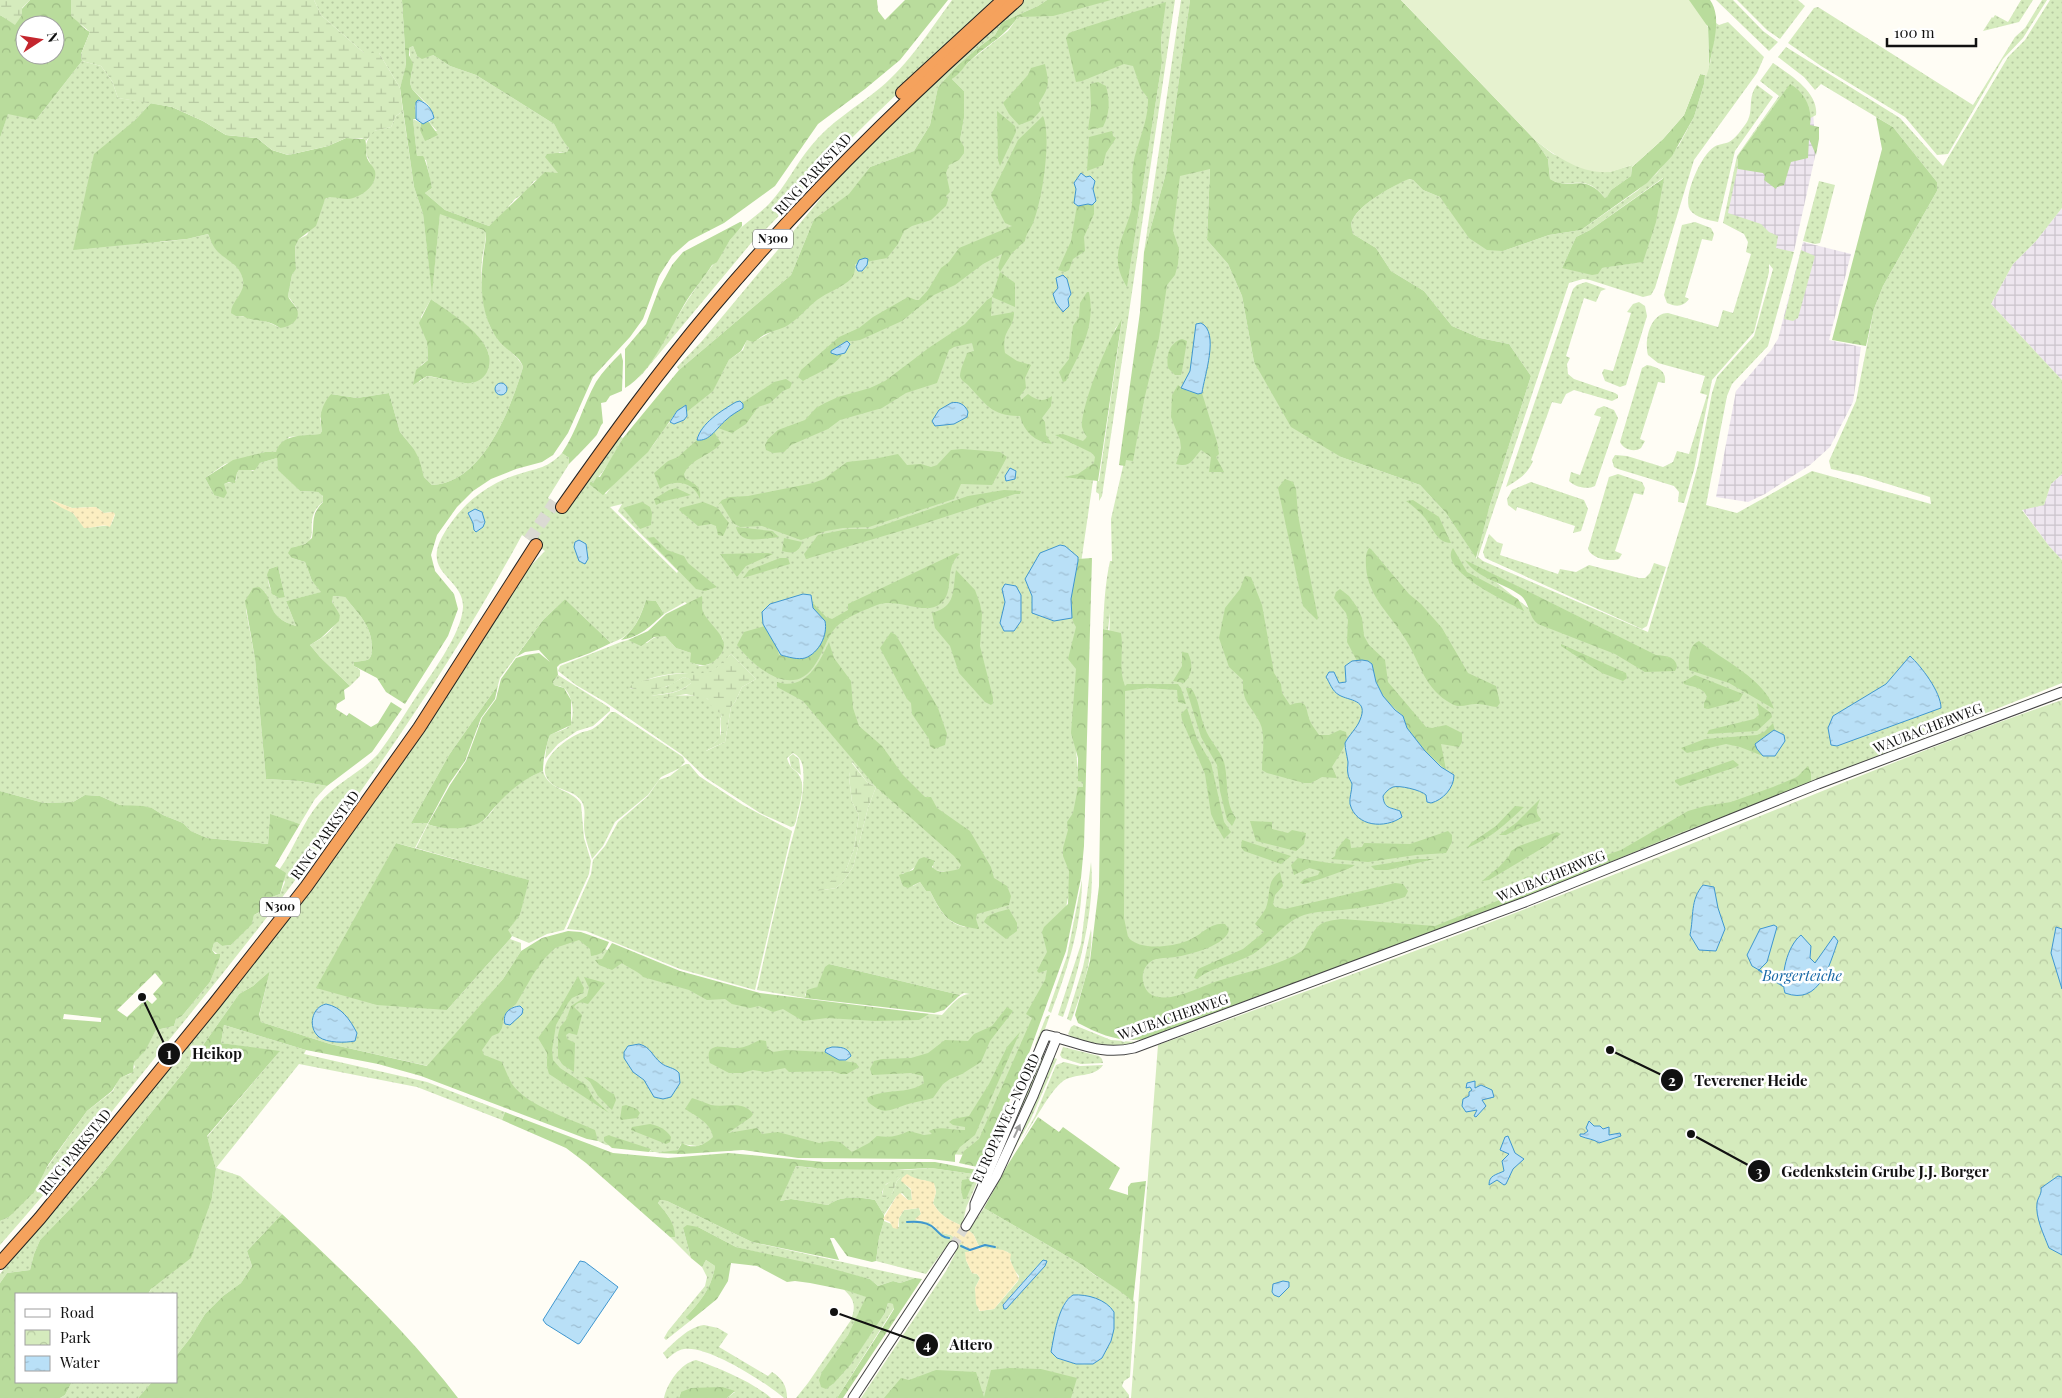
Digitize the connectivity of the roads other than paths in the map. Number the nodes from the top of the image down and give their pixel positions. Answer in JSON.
{"nodes":[{"id":1,"x":1003,"y":0,"type":"edge"},
{"id":2,"x":1017,"y":0,"type":"edge"},
{"id":3,"x":2062,"y":692,"type":"edge"},
{"id":4,"x":1046,"y":1035,"type":"joint"},
{"id":5,"x":1057,"y":1037,"type":"junction"},
{"id":6,"x":975,"y":1209,"type":"junction"},
{"id":7,"x":966,"y":1226,"type":"tunnel mouth"},
{"id":8,"x":953,"y":1246,"type":"tunnel mouth"},
{"id":9,"x":0,"y":1251,"type":"edge"},
{"id":10,"x":0,"y":1263,"type":"edge"},
{"id":11,"x":852,"y":1398,"type":"edge"}],
"edges":[{"from":1,"to":2,"type":"highway","name":"RING PARKSTAD","number":"N300"},
{"from":3,"to":5,"type":"street","name":"WAUBACHERWEG"},
{"from":4,"to":5,"type":"street","name":"WAUBACHERWEG"},
{"from":4,"to":6,"type":"street","name":"EUROPAWEG-NOORD"},
{"from":6,"to":5,"type":"street","name":"EUROPAWEG-NOORD","one_way":true},
{"from":6,"to":7,"type":"street","name":"EUROPAWEG-NOORD"},
{"from":8,"to":11,"type":"street"},
{"from":9,"to":10,"type":"highway","name":"RING PARKSTAD","number":"N300"}]}
